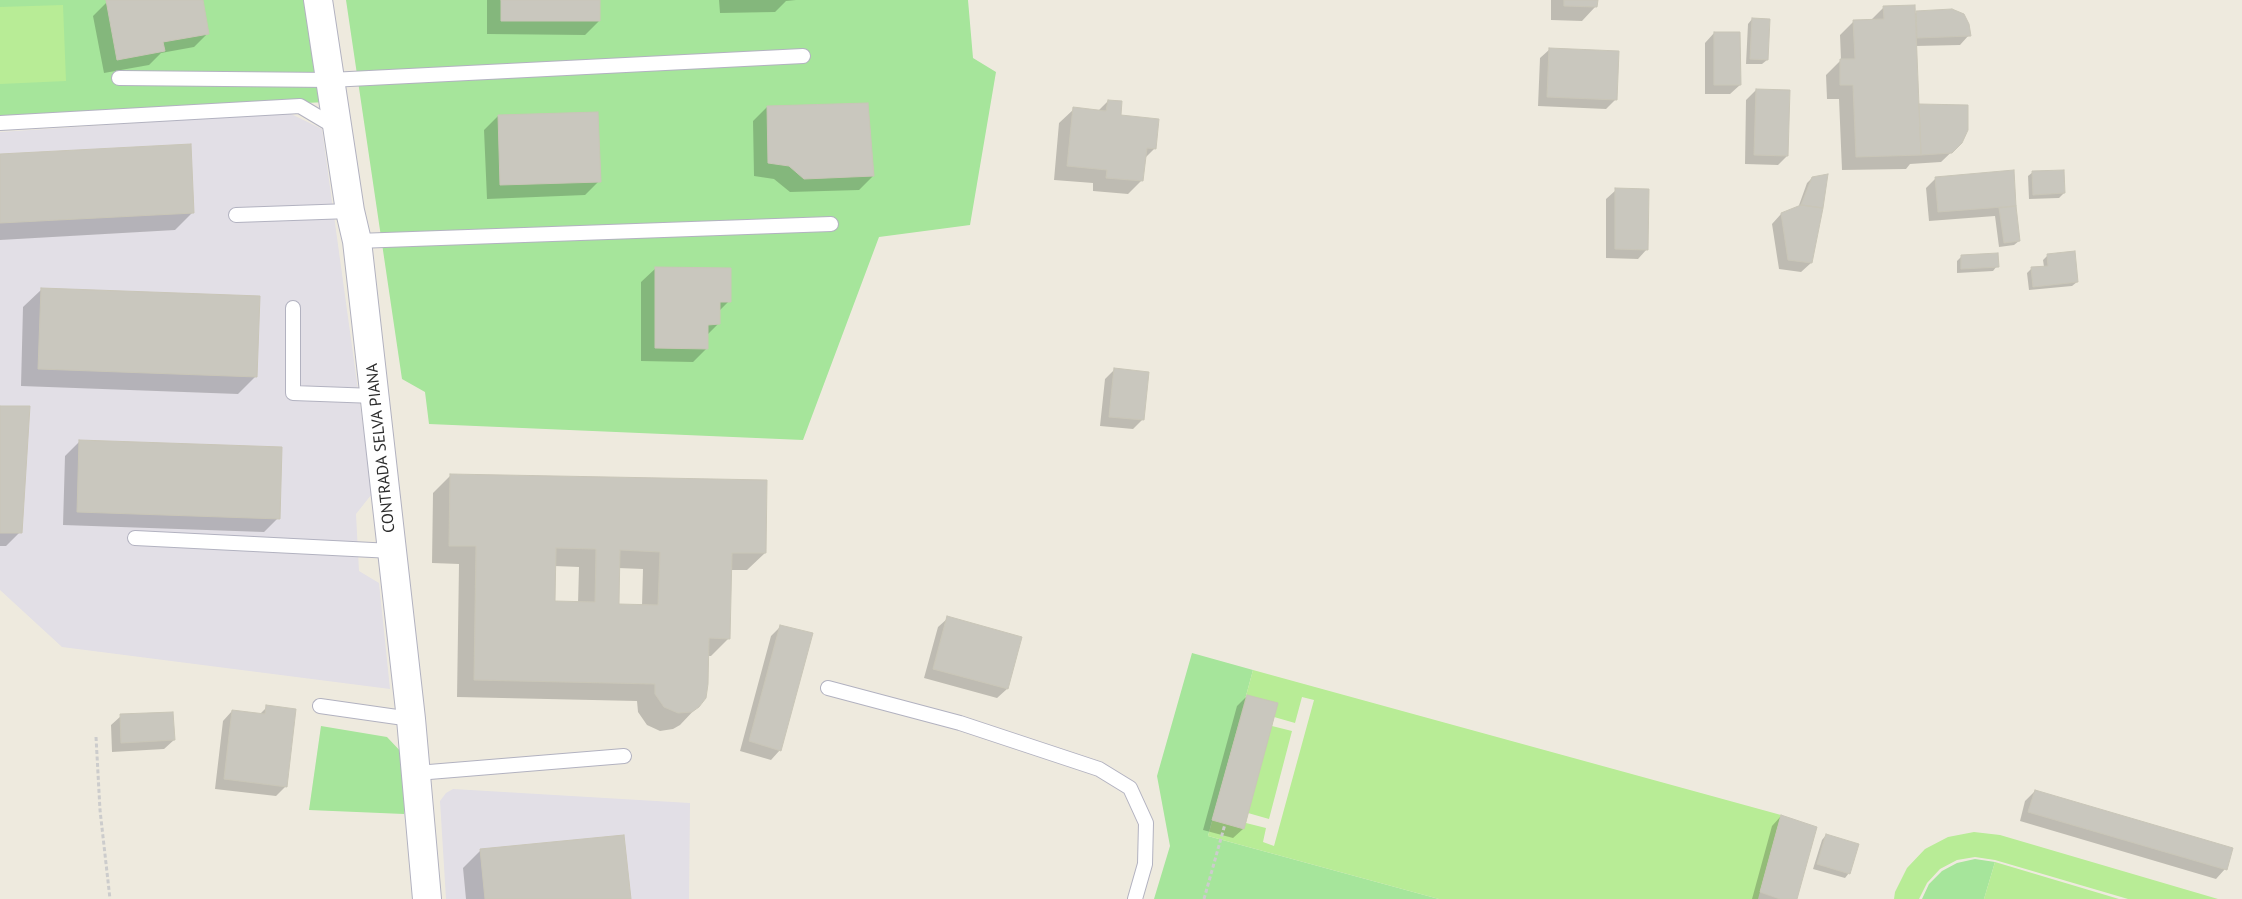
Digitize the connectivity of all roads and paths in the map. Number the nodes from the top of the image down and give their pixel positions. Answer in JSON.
{"nodes":[{"id":1,"x":318,"y":0,"type":"edge"},
{"id":2,"x":803,"y":56,"type":"dead end"},
{"id":3,"x":119,"y":78,"type":"dead end"},
{"id":4,"x":330,"y":80,"type":"junction"},
{"id":5,"x":0,"y":122,"type":"edge"},
{"id":6,"x":338,"y":128,"type":"junction"},
{"id":7,"x":350,"y":211,"type":"junction"},
{"id":8,"x":236,"y":215,"type":"dead end"},
{"id":9,"x":831,"y":224,"type":"dead end"},
{"id":10,"x":357,"y":241,"type":"junction"},
{"id":11,"x":293,"y":308,"type":"dead end"},
{"id":12,"x":375,"y":396,"type":"junction"},
{"id":13,"x":135,"y":538,"type":"dead end"},
{"id":14,"x":392,"y":551,"type":"junction"},
{"id":15,"x":828,"y":688,"type":"dead end"},
{"id":16,"x":320,"y":706,"type":"dead end"},
{"id":17,"x":411,"y":719,"type":"junction"},
{"id":18,"x":96,"y":737,"type":"dead end"},
{"id":19,"x":624,"y":756,"type":"dead end"},
{"id":20,"x":417,"y":773,"type":"junction"},
{"id":21,"x":1225,"y":824,"type":"dead end"},
{"id":22,"x":110,"y":899,"type":"edge"},
{"id":23,"x":427,"y":899,"type":"edge"},
{"id":24,"x":1135,"y":899,"type":"edge"},
{"id":25,"x":1204,"y":899,"type":"edge"}],
"edges":[{"from":1,"to":4,"type":"street","name":"CONTRADA SELVA PIANA"},
{"from":2,"to":4,"type":"lane"},
{"from":3,"to":4,"type":"lane"},
{"from":4,"to":6,"type":"street","name":"CONTRADA SELVA PIANA"},
{"from":5,"to":6,"type":"lane"},
{"from":6,"to":7,"type":"street","name":"CONTRADA SELVA PIANA"},
{"from":7,"to":8,"type":"lane"},
{"from":7,"to":10,"type":"street","name":"CONTRADA SELVA PIANA"},
{"from":9,"to":10,"type":"lane"},
{"from":10,"to":12,"type":"street","name":"CONTRADA SELVA PIANA"},
{"from":11,"to":12,"type":"lane"},
{"from":12,"to":14,"type":"street","name":"CONTRADA SELVA PIANA"},
{"from":13,"to":14,"type":"lane"},
{"from":14,"to":17,"type":"street","name":"CONTRADA SELVA PIANA"},
{"from":15,"to":24,"type":"lane"},
{"from":16,"to":17,"type":"lane"},
{"from":17,"to":20,"type":"street","name":"CONTRADA SELVA PIANA"},
{"from":18,"to":22,"type":"path"},
{"from":19,"to":20,"type":"lane"},
{"from":20,"to":23,"type":"street","name":"CONTRADA SELVA PIANA"},
{"from":21,"to":25,"type":"path"}]}
